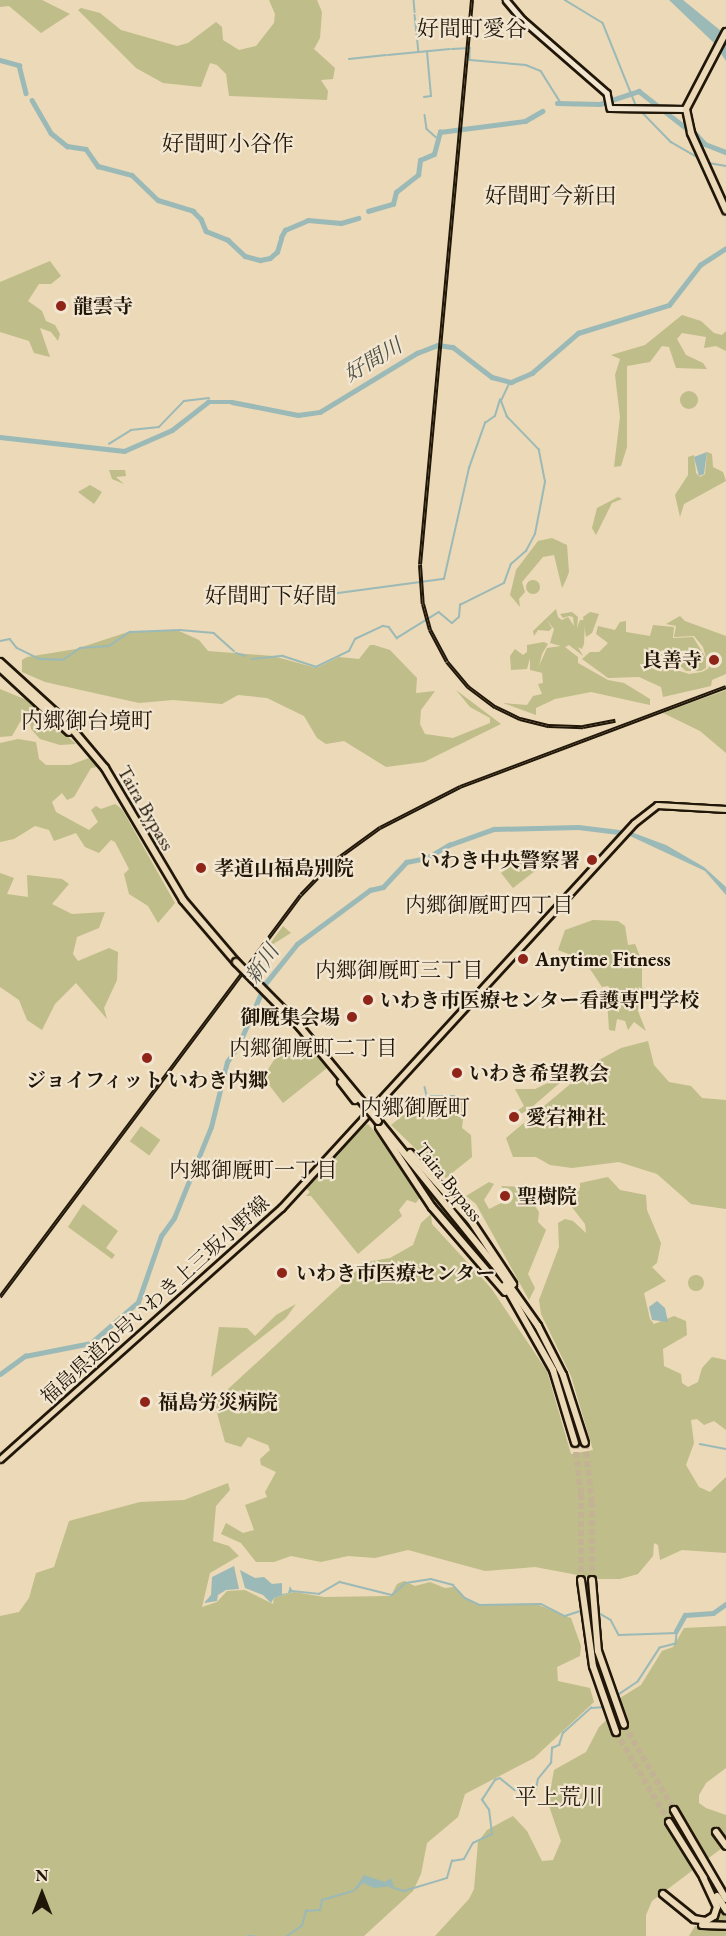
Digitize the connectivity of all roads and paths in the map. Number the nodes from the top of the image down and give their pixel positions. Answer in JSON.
{"nodes":[{"id":1,"x":506,"y":0,"type":"edge"},
{"id":2,"x":726,"y":32,"type":"edge"},
{"id":3,"x":686,"y":109,"type":"junction"},
{"id":4,"x":726,"y":210,"type":"edge"},
{"id":5,"x":0,"y":662,"type":"edge"},
{"id":6,"x":0,"y":668,"type":"edge"},
{"id":7,"x":76,"y":737,"type":"junction"},
{"id":8,"x":726,"y":809,"type":"edge"},
{"id":9,"x":378,"y":1123,"type":"junction"},
{"id":10,"x":440,"y":1200,"type":"junction"},
{"id":11,"x":541,"y":1345,"type":"junction"},
{"id":12,"x":563,"y":1375,"type":"junction"},
{"id":13,"x":575,"y":1443,"type":"tunnel mouth"},
{"id":14,"x":585,"y":1443,"type":"tunnel mouth"},
{"id":15,"x":0,"y":1459,"type":"edge"},
{"id":16,"x":581,"y":1581,"type":"tunnel mouth"},
{"id":17,"x":592,"y":1583,"type":"tunnel mouth"},
{"id":18,"x":623,"y":1721,"type":"tunnel mouth"},
{"id":19,"x":615,"y":1730,"type":"tunnel mouth"},
{"id":20,"x":674,"y":1810,"type":"tunnel mouth"},
{"id":21,"x":669,"y":1822,"type":"tunnel mouth"},
{"id":22,"x":705,"y":1863,"type":"junction"},
{"id":23,"x":703,"y":1877,"type":"junction"},
{"id":24,"x":726,"y":1892,"type":"edge"},
{"id":25,"x":726,"y":1899,"type":"edge"},
{"id":26,"x":726,"y":1911,"type":"edge"},
{"id":27,"x":726,"y":1926,"type":"edge"}],
"edges":[{"from":1,"to":3,"type":"main road"},
{"from":2,"to":3,"type":"highway"},
{"from":3,"to":4,"type":"highway"},
{"from":5,"to":7,"type":"highway","name":"Taira Bypass"},
{"from":6,"to":7,"type":"highway","name":"Taira Bypass"},
{"from":7,"to":9,"type":"highway","name":"Taira Bypass","bridge":true},
{"from":8,"to":15,"type":"main road","name":"福島県道20号いわき上三坂小野線"},
{"from":9,"to":10,"type":"highway","name":"Taira Bypass"},
{"from":9,"to":11,"type":"highway"},
{"from":9,"to":12,"type":"highway"},
{"from":10,"to":11,"type":"highway","name":"Taira Bypass"},
{"from":10,"to":12,"type":"highway","name":"Taira Bypass"},
{"from":11,"to":13,"type":"highway","name":"Taira Bypass"},
{"from":12,"to":14,"type":"highway","name":"Taira Bypass"},
{"from":16,"to":19,"type":"highway"},
{"from":17,"to":18,"type":"highway"},
{"from":20,"to":22,"type":"highway"},
{"from":21,"to":23,"type":"highway"},
{"from":22,"to":24,"type":"highway"},
{"from":22,"to":25,"type":"highway"},
{"from":23,"to":26,"type":"highway"},
{"from":23,"to":27,"type":"highway"}]}
